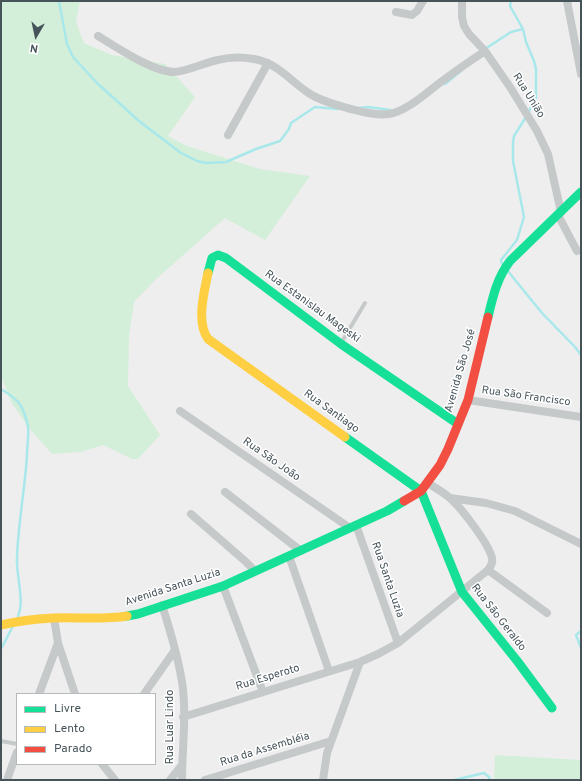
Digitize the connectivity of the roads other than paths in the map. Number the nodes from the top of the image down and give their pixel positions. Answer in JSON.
{"nodes":[{"id":1,"x":423,"y":1,"type":"edge"},
{"id":2,"x":462,"y":1,"type":"edge"},
{"id":3,"x":566,"y":1,"type":"edge"},
{"id":4,"x":396,"y":12,"type":"dead end"},
{"id":5,"x":98,"y":36,"type":"dead end"},
{"id":6,"x":485,"y":52,"type":"junction"},
{"id":7,"x":268,"y":63,"type":"junction"},
{"id":8,"x":581,"y":74,"type":"edge"},
{"id":9,"x":228,"y":135,"type":"dead end"},
{"id":10,"x":581,"y":192,"type":"edge"},
{"id":11,"x":559,"y":214,"type":"junction"},
{"id":12,"x":577,"y":251,"type":"dead end"},
{"id":13,"x":365,"y":302,"type":"dead end"},
{"id":14,"x":203,"y":331,"type":"joint"},
{"id":15,"x":341,"y":344,"type":"junction"},
{"id":16,"x":468,"y":400,"type":"junction"},
{"id":17,"x":180,"y":411,"type":"dead end"},
{"id":18,"x":581,"y":416,"type":"edge"},
{"id":19,"x":458,"y":424,"type":"junction"},
{"id":20,"x":428,"y":483,"type":"junction"},
{"id":21,"x":421,"y":491,"type":"junction"},
{"id":22,"x":225,"y":492,"type":"dead end"},
{"id":23,"x":450,"y":498,"type":"junction"},
{"id":24,"x":191,"y":514,"type":"dead end"},
{"id":25,"x":353,"y":526,"type":"junction"},
{"id":26,"x":581,"y":544,"type":"edge"},
{"id":27,"x":300,"y":551,"type":"junction"},
{"id":28,"x":289,"y":556,"type":"junction"},
{"id":29,"x":488,"y":570,"type":"junction"},
{"id":30,"x":254,"y":571,"type":"junction"},
{"id":31,"x":223,"y":586,"type":"junction"},
{"id":32,"x":462,"y":592,"type":"junction"},
{"id":33,"x":162,"y":605,"type":"junction"},
{"id":34,"x":547,"y":613,"type":"dead end"},
{"id":35,"x":54,"y":618,"type":"junction"},
{"id":36,"x":1,"y":625,"type":"edge"},
{"id":37,"x":58,"y":643,"type":"junction"},
{"id":38,"x":398,"y":643,"type":"junction"},
{"id":39,"x":175,"y":650,"type":"junction"},
{"id":40,"x":360,"y":662,"type":"junction"},
{"id":41,"x":329,"y":671,"type":"junction"},
{"id":42,"x":263,"y":692,"type":"junction"},
{"id":43,"x":39,"y":693,"type":"edge"},
{"id":44,"x":75,"y":693,"type":"edge"},
{"id":45,"x":145,"y":693,"type":"edge"},
{"id":46,"x":552,"y":708,"type":"dead end"},
{"id":47,"x":183,"y":717,"type":"junction"},
{"id":48,"x":1,"y":741,"type":"edge"},
{"id":49,"x":331,"y":741,"type":"junction"},
{"id":50,"x":16,"y":744,"type":"edge"},
{"id":51,"x":16,"y":755,"type":"edge"},
{"id":52,"x":103,"y":765,"type":"edge"},
{"id":53,"x":182,"y":765,"type":"junction"},
{"id":54,"x":7,"y":780,"type":"edge"},
{"id":55,"x":115,"y":780,"type":"edge"},
{"id":56,"x":170,"y":780,"type":"edge"},
{"id":57,"x":182,"y":780,"type":"edge"},
{"id":58,"x":206,"y":780,"type":"edge"},
{"id":59,"x":322,"y":780,"type":"edge"}],
"edges":[{"from":1,"to":4,"type":"street"},
{"from":2,"to":6,"type":"street","name":"Rua União"},
{"from":3,"to":8,"type":"street"},
{"from":5,"to":7,"type":"street"},
{"from":6,"to":7,"type":"street"},
{"from":6,"to":11,"type":"street","name":"Rua União"},
{"from":7,"to":9,"type":"street"},
{"from":10,"to":11,"type":"street","name":"Avenida São José"},
{"from":11,"to":12,"type":"street","name":"Rua União"},
{"from":11,"to":16,"type":"street","name":"Avenida São José"},
{"from":13,"to":15,"type":"lane"},
{"from":14,"to":15,"type":"street","name":"Rua Estanislau Mageski"},
{"from":14,"to":21,"type":"street","name":"Rua Santiago"},
{"from":15,"to":19,"type":"street","name":"Rua Estanislau Mageski"},
{"from":16,"to":18,"type":"street","name":"Rua São Francisco"},
{"from":16,"to":19,"type":"street","name":"Avenida São José"},
{"from":17,"to":25,"type":"street","name":"Rua São João"},
{"from":19,"to":20,"type":"street","name":"Avenida São José"},
{"from":20,"to":21,"type":"street","name":"Avenida São José"},
{"from":20,"to":23,"type":"street"},
{"from":21,"to":25,"type":"street","name":"Avenida São José"},
{"from":21,"to":32,"type":"street","name":"Rua São Geraldo"},
{"from":22,"to":27,"type":"street"},
{"from":23,"to":26,"type":"street"},
{"from":23,"to":29,"type":"street"},
{"from":24,"to":30,"type":"street"},
{"from":25,"to":27,"type":"street","name":"Avenida São José"},
{"from":25,"to":38,"type":"street","name":"Rua Santa Luzia"},
{"from":27,"to":28,"type":"street","name":"Avenida São José"},
{"from":28,"to":30,"type":"street","name":"Avenida São José"},
{"from":28,"to":41,"type":"street"},
{"from":29,"to":32,"type":"street","name":"Rua Esperoto"},
{"from":29,"to":34,"type":"street"},
{"from":30,"to":31,"type":"street","name":"Avenida Santa Luzia"},
{"from":31,"to":33,"type":"street","name":"Avenida Santa Luzia"},
{"from":31,"to":42,"type":"street"},
{"from":32,"to":38,"type":"street","name":"Rua Esperoto"},
{"from":32,"to":46,"type":"street","name":"Rua São Geraldo"},
{"from":33,"to":35,"type":"street","name":"Avenida Santa Luzia"},
{"from":33,"to":39,"type":"street","name":"Rua Luar Lindo"},
{"from":35,"to":36,"type":"street","name":"Avenida Santa Luzia"},
{"from":35,"to":37,"type":"street"},
{"from":37,"to":43,"type":"street"},
{"from":37,"to":44,"type":"street"},
{"from":38,"to":40,"type":"street","name":"Rua Esperoto"},
{"from":39,"to":45,"type":"street"},
{"from":39,"to":47,"type":"street","name":"Rua Luar Lindo"},
{"from":40,"to":41,"type":"street","name":"Rua Esperoto"},
{"from":40,"to":49,"type":"street"},
{"from":41,"to":42,"type":"street","name":"Rua Esperoto"},
{"from":42,"to":47,"type":"street","name":"Rua Esperoto"},
{"from":47,"to":53,"type":"street","name":"Rua Luar Lindo"},
{"from":48,"to":50,"type":"lane"},
{"from":49,"to":58,"type":"street","name":"Rua da Assembléia"},
{"from":49,"to":59,"type":"street"},
{"from":51,"to":54,"type":"street"},
{"from":52,"to":55,"type":"street"},
{"from":53,"to":56,"type":"street"},
{"from":53,"to":57,"type":"street","name":"Rua Luar Lindo"}]}
